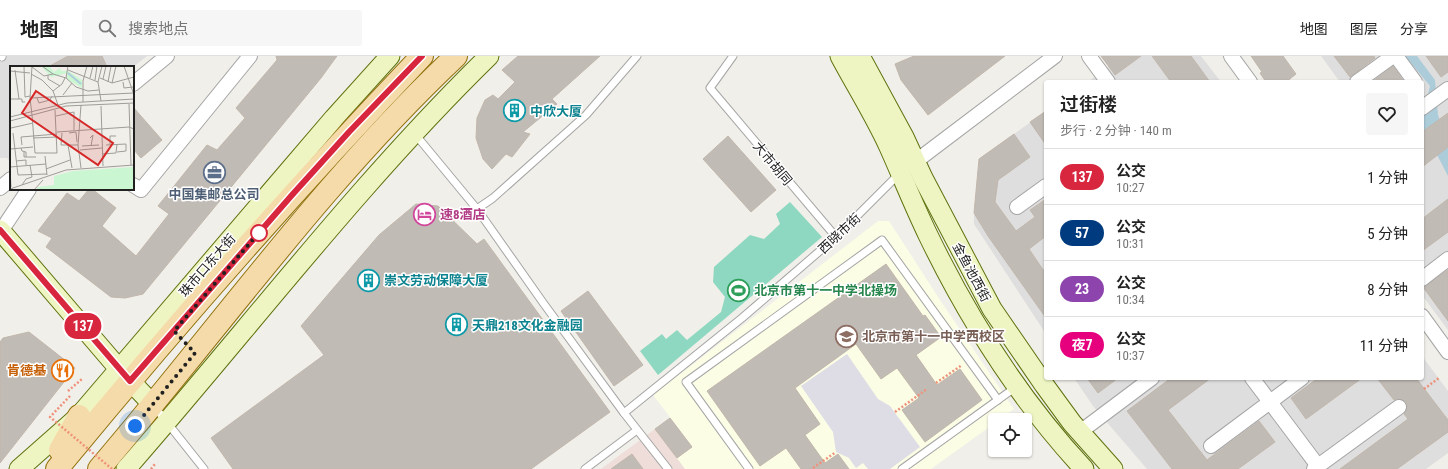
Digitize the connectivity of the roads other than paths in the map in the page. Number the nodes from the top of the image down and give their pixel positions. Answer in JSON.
{"nodes":[{"id":1,"x":167,"y":56,"type":"edge"},
{"id":2,"x":250,"y":56,"type":"edge"},
{"id":3,"x":390,"y":56,"type":"edge"},
{"id":4,"x":422,"y":56,"type":"edge"},
{"id":5,"x":456,"y":56,"type":"edge"},
{"id":6,"x":489,"y":56,"type":"edge"},
{"id":7,"x":636,"y":56,"type":"edge"},
{"id":8,"x":733,"y":56,"type":"edge"},
{"id":9,"x":840,"y":56,"type":"edge"},
{"id":10,"x":860,"y":56,"type":"edge"},
{"id":11,"x":1055,"y":56,"type":"edge"},
{"id":12,"x":1089,"y":56,"type":"edge"},
{"id":13,"x":1231,"y":56,"type":"edge"},
{"id":14,"x":1394,"y":56,"type":"edge"},
{"id":15,"x":1107,"y":80,"type":"edge"},
{"id":16,"x":1249,"y":80,"type":"edge"},
{"id":17,"x":1361,"y":80,"type":"edge"},
{"id":18,"x":1413,"y":80,"type":"edge"},
{"id":19,"x":134,"y":83,"type":"edge"},
{"id":20,"x":1448,"y":89,"type":"edge"},
{"id":21,"x":1425,"y":101,"type":"edge"},
{"id":22,"x":414,"y":132,"type":"junction"},
{"id":23,"x":908,"y":168,"type":"junction"},
{"id":24,"x":10,"y":180,"type":"edge"},
{"id":25,"x":134,"y":186,"type":"edge"},
{"id":26,"x":1044,"y":187,"type":"edge"},
{"id":27,"x":0,"y":188,"type":"edge"},
{"id":28,"x":28,"y":190,"type":"edge"},
{"id":29,"x":1017,"y":207,"type":"dead end"},
{"id":30,"x":477,"y":209,"type":"junction"},
{"id":31,"x":0,"y":230,"type":"edge"},
{"id":32,"x":836,"y":237,"type":"junction"},
{"id":33,"x":1448,"y":259,"type":"edge"},
{"id":34,"x":1424,"y":277,"type":"edge"},
{"id":35,"x":1424,"y":319,"type":"edge"},
{"id":36,"x":174,"y":331,"type":"junction"},
{"id":37,"x":1448,"y":352,"type":"edge"},
{"id":38,"x":195,"y":353,"type":"junction"},
{"id":39,"x":124,"y":375,"type":"junction"},
{"id":40,"x":1149,"y":380,"type":"edge"},
{"id":41,"x":1254,"y":380,"type":"edge"},
{"id":42,"x":1299,"y":380,"type":"edge"},
{"id":43,"x":1017,"y":387,"type":"junction"},
{"id":44,"x":998,"y":400,"type":"junction"},
{"id":45,"x":1270,"y":402,"type":"junction"},
{"id":46,"x":153,"y":405,"type":"junction"},
{"id":47,"x":1399,"y":407,"type":"dead end"},
{"id":48,"x":624,"y":413,"type":"junction"},
{"id":49,"x":79,"y":416,"type":"junction"},
{"id":50,"x":167,"y":422,"type":"junction"},
{"id":51,"x":637,"y":430,"type":"junction"},
{"id":52,"x":1080,"y":432,"type":"junction"},
{"id":53,"x":1211,"y":446,"type":"dead end"},
{"id":54,"x":1316,"y":468,"type":"edge"},
{"id":55,"x":20,"y":469,"type":"edge"},
{"id":56,"x":51,"y":469,"type":"edge"},
{"id":57,"x":57,"y":469,"type":"edge"},
{"id":58,"x":99,"y":469,"type":"edge"},
{"id":59,"x":126,"y":469,"type":"edge"},
{"id":60,"x":204,"y":469,"type":"edge"},
{"id":61,"x":585,"y":469,"type":"edge"},
{"id":62,"x":668,"y":469,"type":"edge"},
{"id":63,"x":749,"y":469,"type":"edge"},
{"id":64,"x":902,"y":469,"type":"edge"},
{"id":65,"x":1084,"y":469,"type":"edge"},
{"id":66,"x":1113,"y":469,"type":"edge"}],
"edges":[{"from":1,"to":19,"type":"street"},
{"from":2,"to":25,"type":"street"},
{"from":3,"to":39,"type":"street","name":"珠市口东大街"},
{"from":4,"to":36,"type":"main road","name":"珠市口东大街"},
{"from":5,"to":38,"type":"main road"},
{"from":6,"to":22,"type":"street"},
{"from":7,"to":30,"type":"lane"},
{"from":8,"to":32,"type":"lane","name":"大市胡同"},
{"from":9,"to":23,"type":"street","name":"金鱼池西街"},
{"from":10,"to":23,"type":"street","name":"金鱼池西街"},
{"from":11,"to":23,"type":"street","name":"西晓市街"},
{"from":12,"to":15,"type":"street"},
{"from":13,"to":16,"type":"street"},
{"from":14,"to":17,"type":"street"},
{"from":14,"to":18,"type":"street"},
{"from":20,"to":21,"type":"street"},
{"from":22,"to":30,"type":"lane"},
{"from":22,"to":50,"type":"street"},
{"from":23,"to":32,"type":"lane","name":"西晓市街"},
{"from":23,"to":43,"type":"street","name":"金鱼池西街"},
{"from":23,"to":52,"type":"street","name":"金鱼池西街"},
{"from":24,"to":27,"type":"street"},
{"from":26,"to":29,"type":"street"},
{"from":28,"to":31,"type":"street"},
{"from":30,"to":48,"type":"lane"},
{"from":31,"to":39,"type":"street"},
{"from":32,"to":48,"type":"lane","name":"西晓市街"},
{"from":33,"to":34,"type":"street"},
{"from":35,"to":37,"type":"street"},
{"from":36,"to":38,"type":"main road"},
{"from":36,"to":39,"type":"main road","name":"珠市口东大街"},
{"from":38,"to":46,"type":"main road"},
{"from":39,"to":46,"type":"street"},
{"from":39,"to":49,"type":"street","name":"珠市口东大街"},
{"from":39,"to":57,"type":"main road","name":"珠市口东大街"},
{"from":40,"to":52,"type":"street"},
{"from":41,"to":45,"type":"street"},
{"from":42,"to":45,"type":"street"},
{"from":43,"to":44,"type":"lane"},
{"from":43,"to":65,"type":"street","name":"金鱼池西街"},
{"from":44,"to":63,"type":"lane"},
{"from":44,"to":64,"type":"lane"},
{"from":45,"to":53,"type":"street"},
{"from":45,"to":54,"type":"street"},
{"from":46,"to":50,"type":"lane"},
{"from":46,"to":58,"type":"main road"},
{"from":47,"to":54,"type":"street"},
{"from":48,"to":51,"type":"lane"},
{"from":49,"to":55,"type":"street","name":"珠市口东大街"},
{"from":49,"to":56,"type":"main road"},
{"from":50,"to":59,"type":"street"},
{"from":50,"to":60,"type":"lane"},
{"from":51,"to":61,"type":"lane"},
{"from":51,"to":62,"type":"lane"},
{"from":52,"to":66,"type":"street","name":"金鱼池西街"}]}
